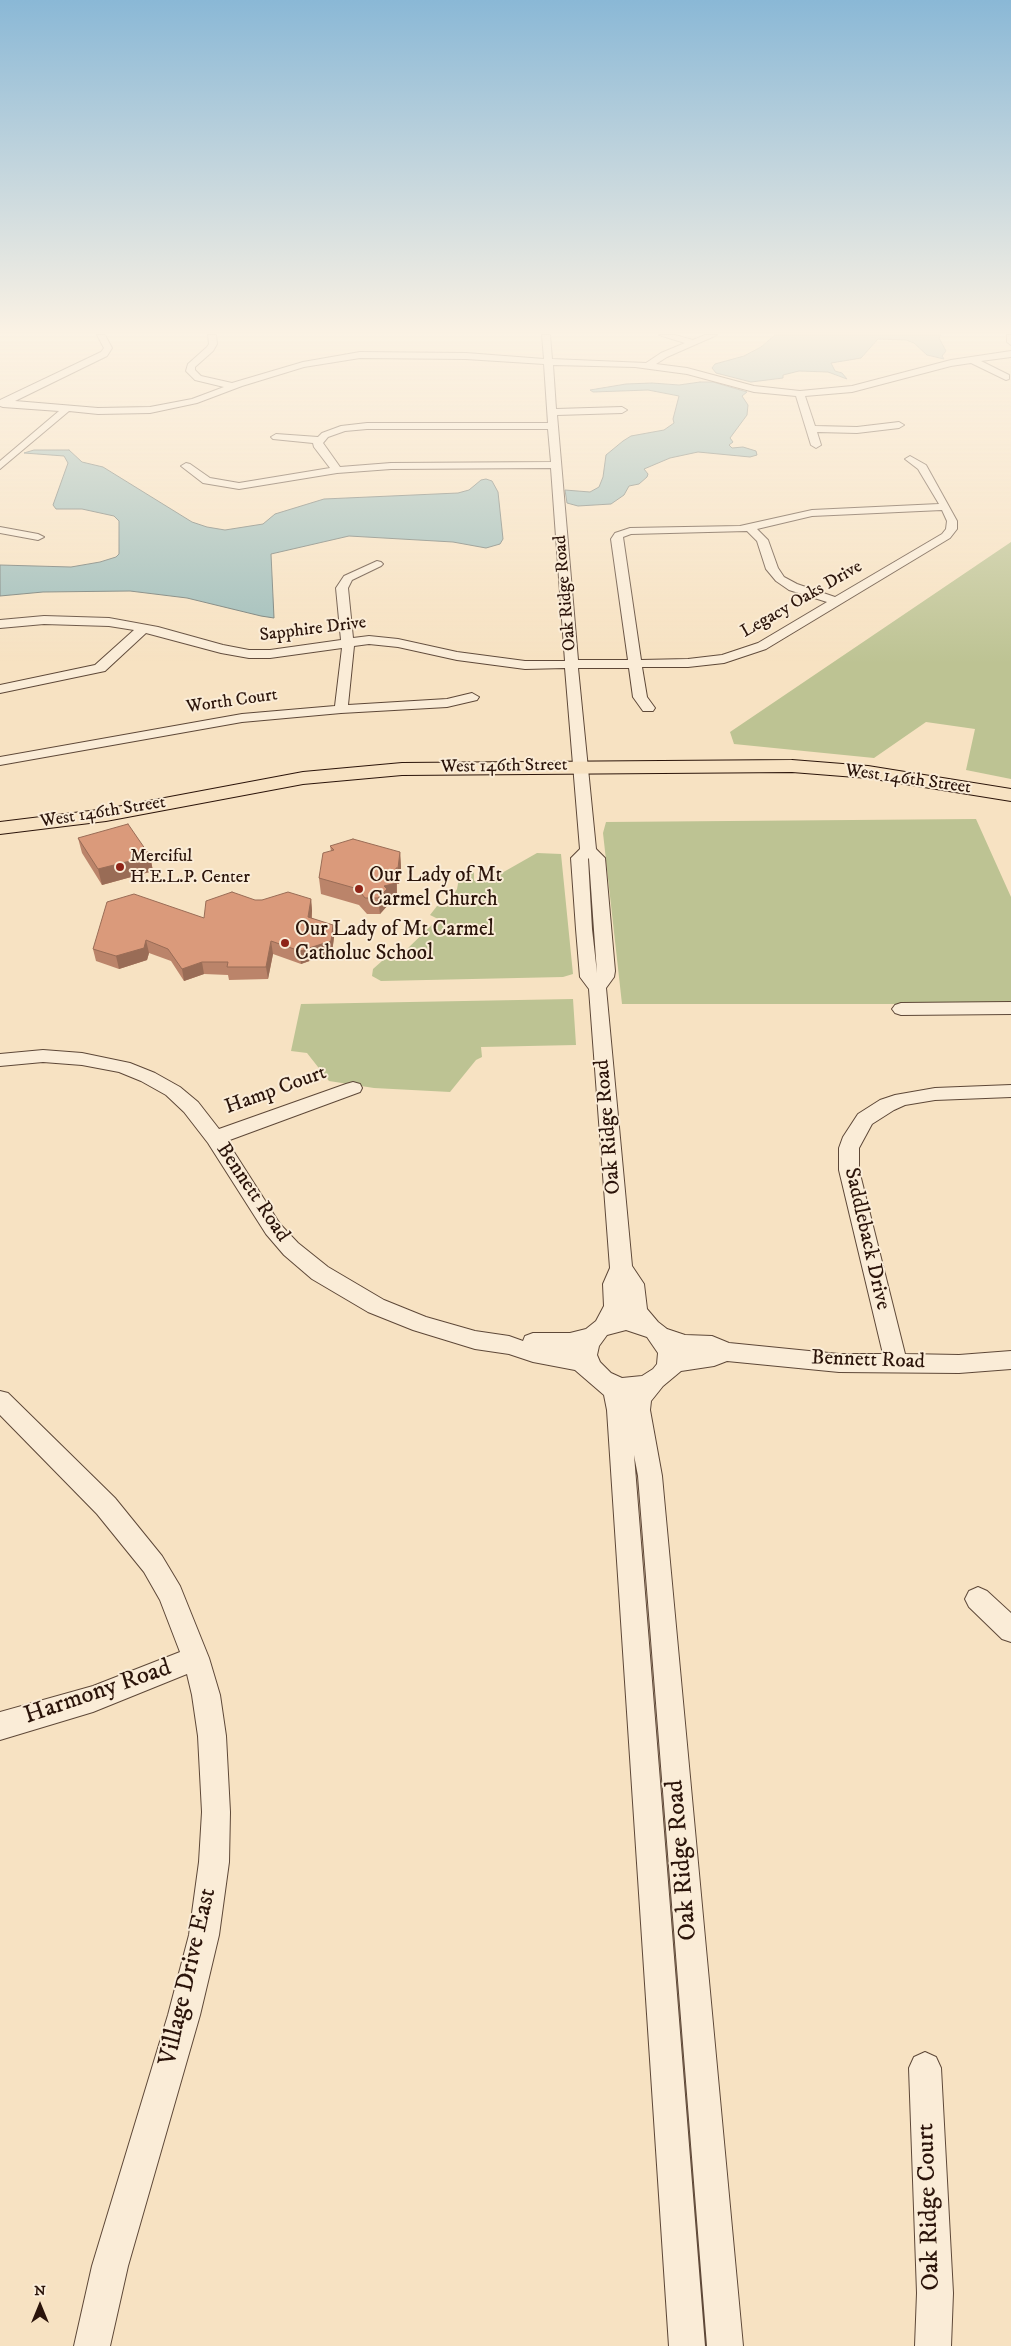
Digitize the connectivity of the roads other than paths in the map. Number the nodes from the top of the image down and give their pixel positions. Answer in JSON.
{"nodes":[{"id":1,"x":25,"y":444,"type":"edge"},
{"id":2,"x":319,"y":444,"type":"edge"},
{"id":3,"x":554,"y":444,"type":"edge"},
{"id":4,"x":910,"y":459,"type":"dead end"},
{"id":5,"x":556,"y":465,"type":"junction"},
{"id":6,"x":0,"y":466,"type":"edge"},
{"id":7,"x":186,"y":466,"type":"dead end"},
{"id":8,"x":337,"y":470,"type":"junction"},
{"id":9,"x":945,"y":507,"type":"junction"},
{"id":10,"x":749,"y":527,"type":"junction"},
{"id":11,"x":0,"y":530,"type":"edge"},
{"id":12,"x":38,"y":537,"type":"dead end"},
{"id":13,"x":377,"y":564,"type":"dead end"},
{"id":14,"x":836,"y":601,"type":"junction"},
{"id":15,"x":0,"y":624,"type":"edge"},
{"id":16,"x":144,"y":628,"type":"junction"},
{"id":17,"x":348,"y":641,"type":"junction"},
{"id":18,"x":635,"y":664,"type":"junction"},
{"id":19,"x":572,"y":665,"type":"junction"},
{"id":20,"x":0,"y":689,"type":"edge"},
{"id":21,"x":472,"y":697,"type":"dead end"},
{"id":22,"x":648,"y":708,"type":"dead end"},
{"id":23,"x":341,"y":709,"type":"junction"},
{"id":24,"x":0,"y":760,"type":"edge"},
{"id":25,"x":580,"y":762,"type":"junction"},
{"id":26,"x":1011,"y":786,"type":"edge"},
{"id":27,"x":1011,"y":795,"type":"edge"},
{"id":28,"x":0,"y":818,"type":"edge"},
{"id":29,"x":0,"y":828,"type":"edge"},
{"id":30,"x":1011,"y":1008,"type":"edge"},
{"id":31,"x":901,"y":1009,"type":"dead end"},
{"id":32,"x":0,"y":1060,"type":"edge"},
{"id":33,"x":353,"y":1088,"type":"dead end"},
{"id":34,"x":1011,"y":1091,"type":"edge"},
{"id":35,"x":215,"y":1138,"type":"junction"},
{"id":36,"x":621,"y":1268,"type":"junction"},
{"id":37,"x":654,"y":1331,"type":"junction"},
{"id":38,"x":598,"y":1332,"type":"junction"},
{"id":39,"x":509,"y":1345,"type":"junction"},
{"id":40,"x":725,"y":1352,"type":"junction"},
{"id":41,"x":1011,"y":1360,"type":"edge"},
{"id":42,"x":896,"y":1363,"type":"junction"},
{"id":43,"x":660,"y":1375,"type":"junction"},
{"id":44,"x":599,"y":1376,"type":"junction"},
{"id":45,"x":0,"y":1400,"type":"edge"},
{"id":46,"x":978,"y":1599,"type":"dead end"},
{"id":47,"x":1011,"y":1630,"type":"edge"},
{"id":48,"x":196,"y":1658,"type":"junction"},
{"id":49,"x":0,"y":1726,"type":"edge"},
{"id":50,"x":925,"y":2068,"type":"dead end"},
{"id":51,"x":92,"y":2346,"type":"edge"},
{"id":52,"x":686,"y":2346,"type":"edge"},
{"id":53,"x":725,"y":2346,"type":"edge"},
{"id":54,"x":933,"y":2346,"type":"edge"}],
"edges":[{"from":1,"to":6,"type":"street"},
{"from":2,"to":8,"type":"street"},
{"from":3,"to":5,"type":"street","name":"Oak Ridge Road"},
{"from":4,"to":9,"type":"street","name":"Legacy Oaks Drive"},
{"from":5,"to":8,"type":"street"},
{"from":5,"to":19,"type":"street","name":"Oak Ridge Road"},
{"from":7,"to":8,"type":"street"},
{"from":9,"to":10,"type":"street"},
{"from":9,"to":14,"type":"street","name":"Legacy Oaks Drive"},
{"from":10,"to":14,"type":"street"},
{"from":10,"to":18,"type":"street"},
{"from":11,"to":12,"type":"street"},
{"from":13,"to":17,"type":"street"},
{"from":14,"to":18,"type":"street","name":"Legacy Oaks Drive"},
{"from":15,"to":16,"type":"street","name":"Sapphire Drive"},
{"from":16,"to":17,"type":"street","name":"Sapphire Drive"},
{"from":16,"to":20,"type":"street"},
{"from":17,"to":19,"type":"street","name":"Sapphire Drive"},
{"from":17,"to":23,"type":"street"},
{"from":18,"to":19,"type":"street","name":"Legacy Oaks Drive"},
{"from":18,"to":22,"type":"street"},
{"from":19,"to":25,"type":"street","name":"Oak Ridge Road"},
{"from":21,"to":23,"type":"street","name":"Worth Court"},
{"from":23,"to":24,"type":"street","name":"Worth Court"},
{"from":25,"to":26,"type":"main road","name":"West 146th Street"},
{"from":25,"to":27,"type":"main road","name":"West 146th Street"},
{"from":25,"to":28,"type":"main road","name":"West 146th Street"},
{"from":25,"to":29,"type":"main road","name":"West 146th Street"},
{"from":25,"to":36,"type":"street","name":"Oak Ridge Road"},
{"from":30,"to":31,"type":"street"},
{"from":32,"to":35,"type":"street","name":"Bennett Road"},
{"from":33,"to":35,"type":"street","name":"Hamp Court"},
{"from":34,"to":42,"type":"street","name":"Saddleback Drive"},
{"from":35,"to":39,"type":"street","name":"Bennett Road"},
{"from":36,"to":37,"type":"street","name":"Oak Ridge Road"},
{"from":36,"to":38,"type":"street","name":"Oak Ridge Road"},
{"from":37,"to":38,"type":"street"},
{"from":37,"to":40,"type":"street","name":"Bennett Road"},
{"from":37,"to":43,"type":"street"},
{"from":38,"to":39,"type":"street","name":"Bennett Road"},
{"from":38,"to":44,"type":"street"},
{"from":39,"to":44,"type":"street","name":"Bennett Road"},
{"from":40,"to":42,"type":"street","name":"Bennett Road"},
{"from":40,"to":43,"type":"street","name":"Bennett Road"},
{"from":41,"to":42,"type":"street","name":"Bennett Road"},
{"from":43,"to":44,"type":"street"},
{"from":43,"to":53,"type":"street","name":"Oak Ridge Road"},
{"from":44,"to":52,"type":"street","name":"Oak Ridge Road"},
{"from":45,"to":48,"type":"street","name":"Village Drive East"},
{"from":46,"to":47,"type":"street"},
{"from":48,"to":49,"type":"street","name":"Harmony Road"},
{"from":48,"to":51,"type":"street","name":"Village Drive East"},
{"from":50,"to":54,"type":"street","name":"Oak Ridge Court"}]}
